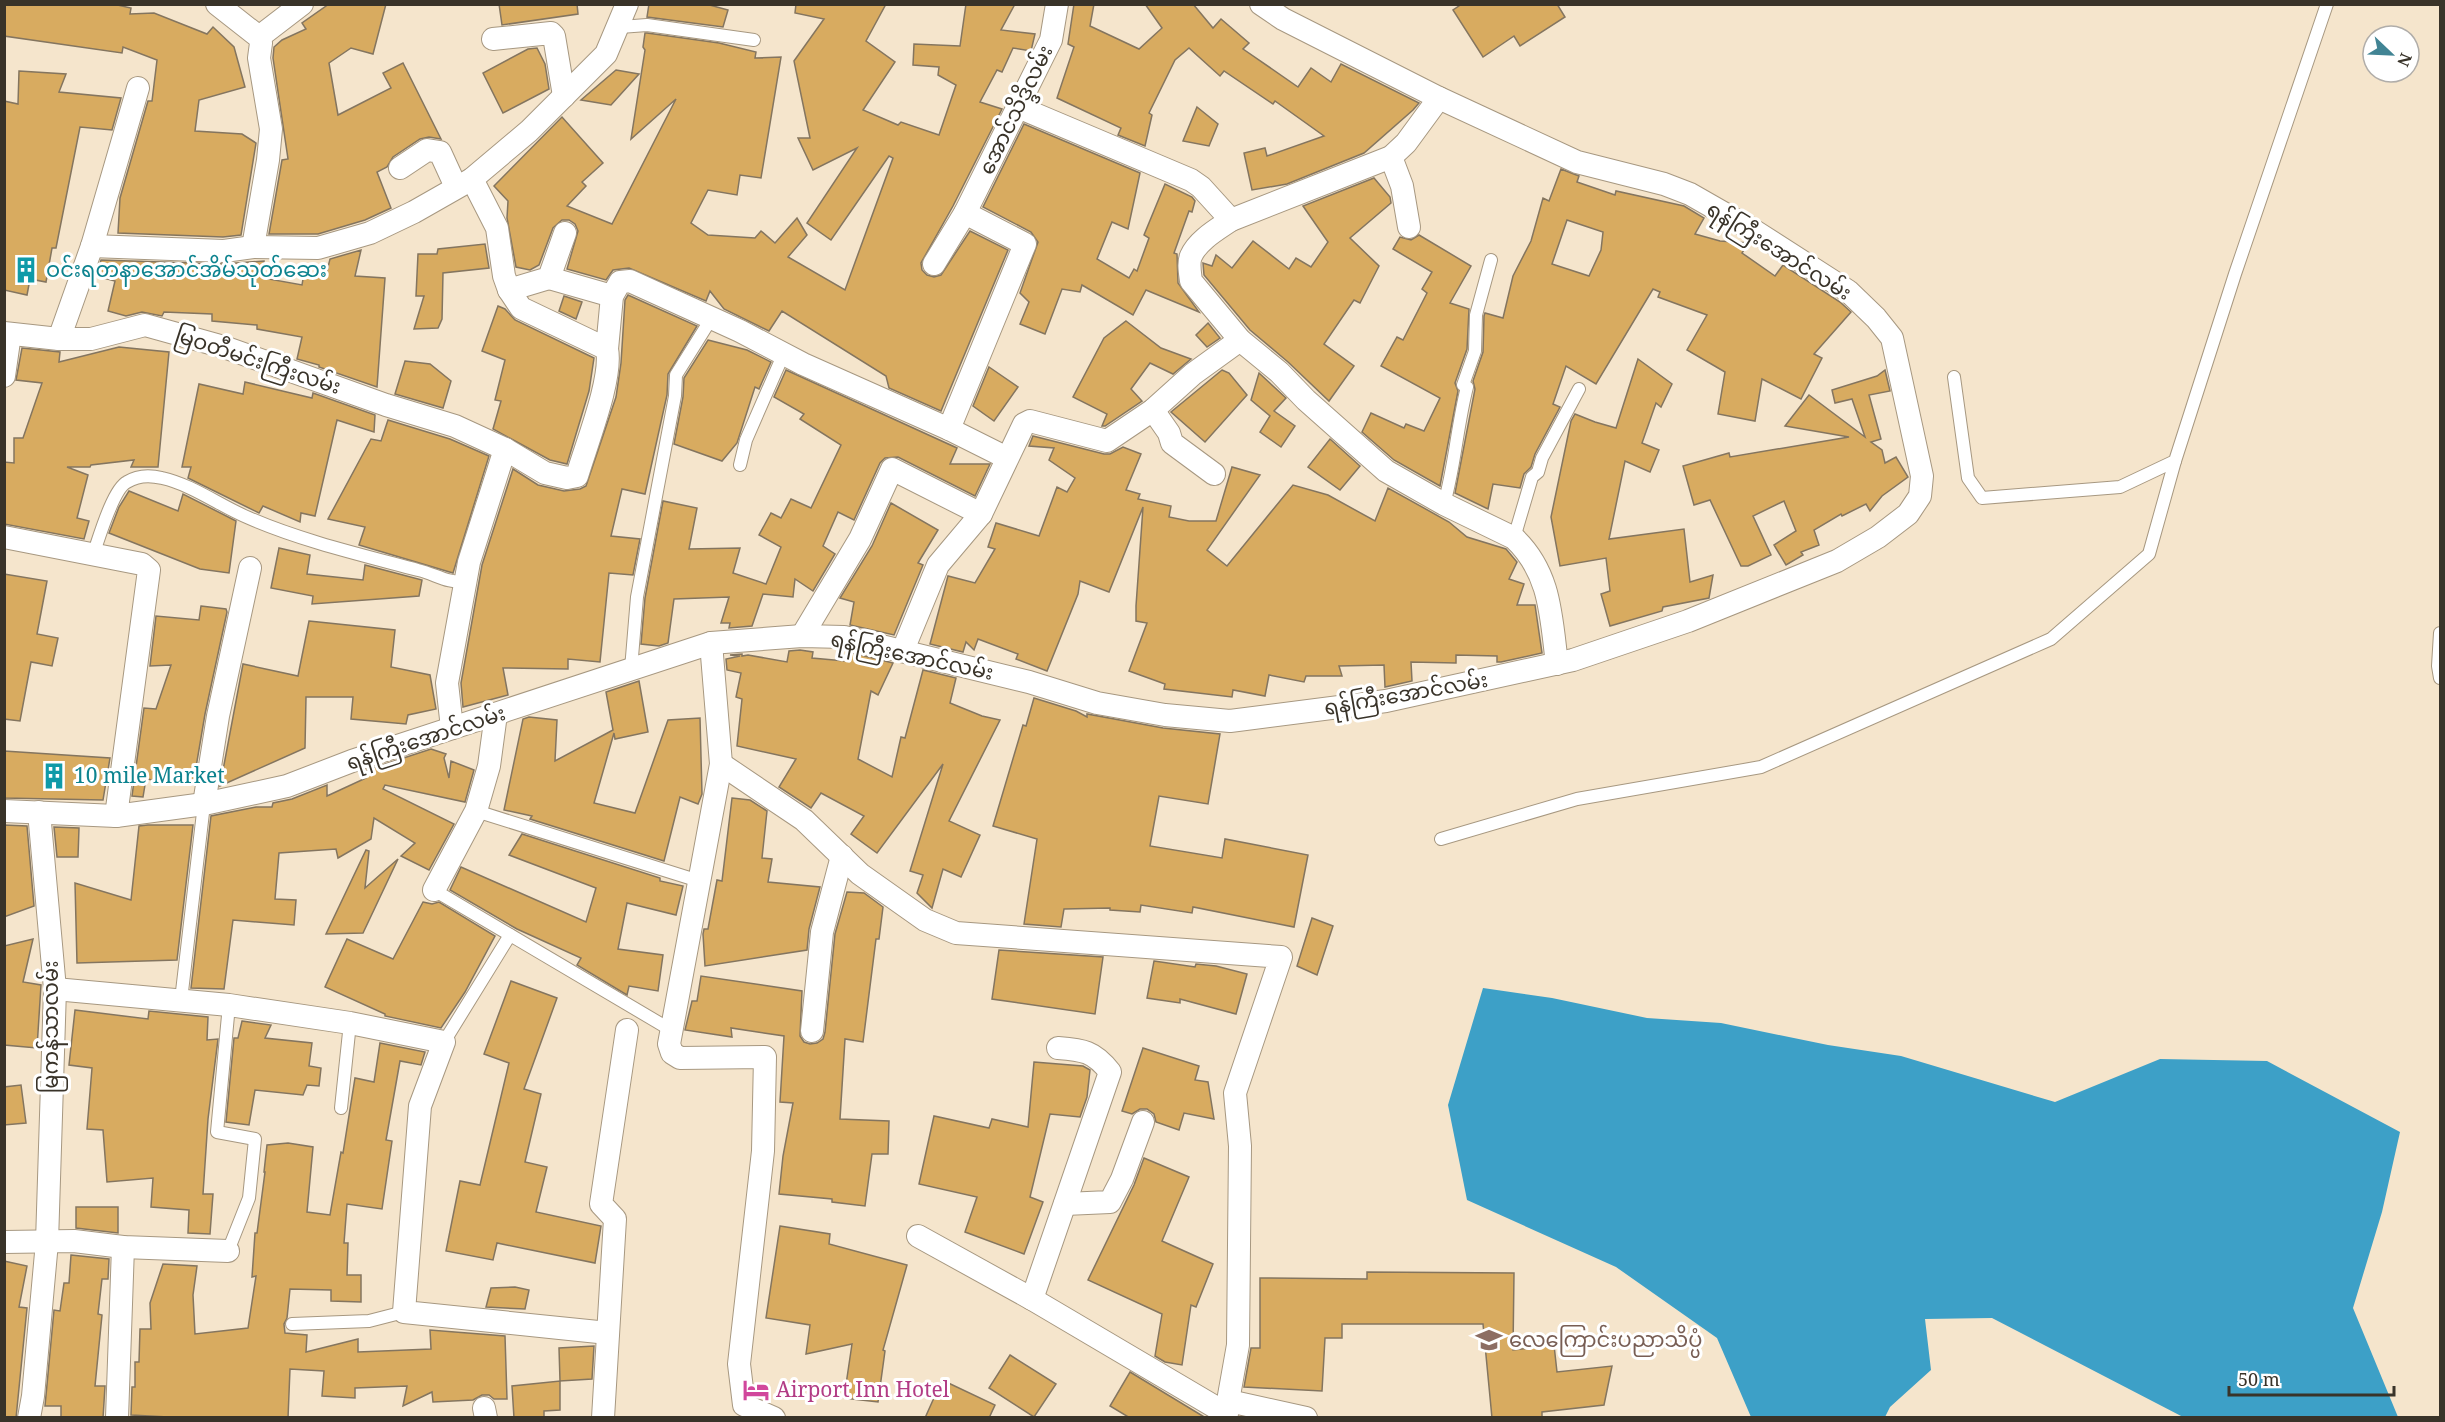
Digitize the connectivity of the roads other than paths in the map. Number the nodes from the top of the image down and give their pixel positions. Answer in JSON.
{"nodes":[{"id":1,"x":217,"y":4,"type":"edge"},
{"id":2,"x":302,"y":4,"type":"edge"},
{"id":3,"x":627,"y":4,"type":"edge"},
{"id":4,"x":1057,"y":4,"type":"edge"},
{"id":5,"x":1261,"y":4,"type":"edge"},
{"id":6,"x":2327,"y":4,"type":"edge"},
{"id":7,"x":620,"y":27,"type":"junction"},
{"id":8,"x":259,"y":37,"type":"junction"},
{"id":9,"x":493,"y":39,"type":"dead end"},
{"id":10,"x":754,"y":40,"type":"dead end"},
{"id":11,"x":138,"y":88,"type":"dead end"},
{"id":12,"x":564,"y":96,"type":"junction"},
{"id":13,"x":1440,"y":98,"type":"junction"},
{"id":14,"x":1018,"y":107,"type":"junction"},
{"id":15,"x":1391,"y":158,"type":"junction"},
{"id":16,"x":400,"y":168,"type":"dead end"},
{"id":17,"x":464,"y":183,"type":"junction"},
{"id":18,"x":965,"y":213,"type":"junction"},
{"id":19,"x":1231,"y":220,"type":"junction"},
{"id":20,"x":1409,"y":227,"type":"dead end"},
{"id":21,"x":565,"y":233,"type":"dead end"},
{"id":22,"x":92,"y":246,"type":"junction"},
{"id":23,"x":253,"y":247,"type":"junction"},
{"id":24,"x":1491,"y":260,"type":"dead end"},
{"id":25,"x":934,"y":264,"type":"dead end"},
{"id":26,"x":549,"y":278,"type":"junction"},
{"id":27,"x":509,"y":290,"type":"junction"},
{"id":28,"x":612,"y":296,"type":"junction"},
{"id":29,"x":711,"y":319,"type":"junction"},
{"id":30,"x":7,"y":334,"type":"edge"},
{"id":31,"x":58,"y":339,"type":"junction"},
{"id":32,"x":1240,"y":340,"type":"junction"},
{"id":33,"x":607,"y":349,"type":"junction"},
{"id":34,"x":783,"y":353,"type":"junction"},
{"id":35,"x":4,"y":376,"type":"edge"},
{"id":36,"x":1954,"y":376,"type":"dead end"},
{"id":37,"x":1579,"y":388,"type":"dead end"},
{"id":38,"x":1153,"y":410,"type":"junction"},
{"id":39,"x":950,"y":429,"type":"junction"},
{"id":40,"x":505,"y":449,"type":"junction"},
{"id":41,"x":1007,"y":458,"type":"junction"},
{"id":42,"x":2175,"y":461,"type":"junction"},
{"id":43,"x":740,"y":465,"type":"dead end"},
{"id":44,"x":1214,"y":474,"type":"dead end"},
{"id":45,"x":1444,"y":504,"type":"junction"},
{"id":46,"x":981,"y":514,"type":"junction"},
{"id":47,"x":4,"y":537,"type":"edge"},
{"id":48,"x":1514,"y":538,"type":"junction"},
{"id":49,"x":93,"y":555,"type":"junction"},
{"id":50,"x":250,"y":568,"type":"dead end"},
{"id":51,"x":466,"y":581,"type":"junction"},
{"id":52,"x":2440,"y":633,"type":"edge"},
{"id":53,"x":802,"y":636,"type":"junction"},
{"id":54,"x":711,"y":643,"type":"junction"},
{"id":55,"x":903,"y":650,"type":"junction"},
{"id":56,"x":1557,"y":664,"type":"junction"},
{"id":57,"x":631,"y":669,"type":"junction"},
{"id":58,"x":2440,"y":678,"type":"edge"},
{"id":59,"x":496,"y":714,"type":"junction"},
{"id":60,"x":452,"y":729,"type":"junction"},
{"id":61,"x":721,"y":764,"type":"junction"},
{"id":62,"x":204,"y":804,"type":"junction"},
{"id":63,"x":4,"y":811,"type":"edge"},
{"id":64,"x":476,"y":811,"type":"junction"},
{"id":65,"x":39,"y":812,"type":"junction"},
{"id":66,"x":116,"y":816,"type":"junction"},
{"id":67,"x":1441,"y":839,"type":"dead end"},
{"id":68,"x":842,"y":856,"type":"junction"},
{"id":69,"x":699,"y":881,"type":"junction"},
{"id":70,"x":434,"y":890,"type":"joint"},
{"id":71,"x":510,"y":935,"type":"junction"},
{"id":72,"x":55,"y":988,"type":"junction"},
{"id":73,"x":181,"y":1000,"type":"junction"},
{"id":74,"x":229,"y":1005,"type":"junction"},
{"id":75,"x":350,"y":1023,"type":"junction"},
{"id":76,"x":627,"y":1030,"type":"dead end"},
{"id":77,"x":671,"y":1030,"type":"junction"},
{"id":78,"x":812,"y":1031,"type":"dead end"},
{"id":79,"x":444,"y":1042,"type":"junction"},
{"id":80,"x":1058,"y":1048,"type":"dead end"},
{"id":81,"x":341,"y":1108,"type":"dead end"},
{"id":82,"x":1143,"y":1122,"type":"dead end"},
{"id":83,"x":1065,"y":1204,"type":"junction"},
{"id":84,"x":918,"y":1236,"type":"dead end"},
{"id":85,"x":4,"y":1242,"type":"edge"},
{"id":86,"x":47,"y":1242,"type":"junction"},
{"id":87,"x":123,"y":1247,"type":"junction"},
{"id":88,"x":228,"y":1251,"type":"joint"},
{"id":89,"x":1032,"y":1299,"type":"junction"},
{"id":90,"x":404,"y":1312,"type":"junction"},
{"id":91,"x":292,"y":1324,"type":"dead end"},
{"id":92,"x":608,"y":1333,"type":"junction"},
{"id":93,"x":1227,"y":1411,"type":"edge"},
{"id":94,"x":28,"y":1418,"type":"edge"},
{"id":95,"x":117,"y":1418,"type":"edge"},
{"id":96,"x":603,"y":1418,"type":"edge"},
{"id":97,"x":774,"y":1418,"type":"edge"},
{"id":98,"x":1306,"y":1418,"type":"edge"}],
"edges":[{"from":1,"to":8,"type":"street"},
{"from":2,"to":8,"type":"street"},
{"from":3,"to":7,"type":"street"},
{"from":4,"to":14,"type":"street","name":"အောင်သိဒ္ဒိလမ်း"},
{"from":5,"to":13,"type":"street","name":"ရန်ကြီးအောင်လမ်း"},
{"from":6,"to":42,"type":"lane"},
{"from":7,"to":10,"type":"lane"},
{"from":7,"to":12,"type":"street"},
{"from":8,"to":23,"type":"street"},
{"from":9,"to":12,"type":"street"},
{"from":11,"to":22,"type":"street"},
{"from":12,"to":17,"type":"street"},
{"from":13,"to":15,"type":"street"},
{"from":13,"to":56,"type":"street","name":"ရန်ကြီးအောင်လမ်း"},
{"from":14,"to":18,"type":"street","name":"အောင်သိဒ္ဒိလမ်း"},
{"from":14,"to":19,"type":"street"},
{"from":15,"to":19,"type":"street"},
{"from":15,"to":20,"type":"street"},
{"from":16,"to":17,"type":"street"},
{"from":17,"to":23,"type":"street"},
{"from":17,"to":27,"type":"street"},
{"from":18,"to":25,"type":"street","name":"အောင်သိဒ္ဒိလမ်း"},
{"from":18,"to":39,"type":"street"},
{"from":19,"to":32,"type":"street"},
{"from":21,"to":26,"type":"street"},
{"from":22,"to":23,"type":"street"},
{"from":22,"to":31,"type":"street"},
{"from":24,"to":45,"type":"lane"},
{"from":26,"to":27,"type":"street"},
{"from":26,"to":28,"type":"street"},
{"from":27,"to":33,"type":"street"},
{"from":28,"to":29,"type":"street"},
{"from":28,"to":33,"type":"street"},
{"from":29,"to":34,"type":"street"},
{"from":29,"to":57,"type":"lane"},
{"from":30,"to":31,"type":"street","name":"မြဝတီမင်းကြီးလမ်း"},
{"from":30,"to":35,"type":"street"},
{"from":31,"to":40,"type":"street","name":"မြဝတီမင်းကြီးလမ်း"},
{"from":32,"to":38,"type":"street"},
{"from":32,"to":45,"type":"street"},
{"from":33,"to":40,"type":"street","name":"မြဝတီမင်းကြီးလမ်း"},
{"from":34,"to":39,"type":"street"},
{"from":34,"to":43,"type":"lane"},
{"from":36,"to":42,"type":"lane"},
{"from":37,"to":48,"type":"lane"},
{"from":38,"to":41,"type":"street"},
{"from":38,"to":44,"type":"street"},
{"from":39,"to":41,"type":"street"},
{"from":40,"to":51,"type":"street"},
{"from":41,"to":46,"type":"street"},
{"from":42,"to":67,"type":"lane"},
{"from":45,"to":48,"type":"street"},
{"from":46,"to":53,"type":"street"},
{"from":46,"to":55,"type":"street"},
{"from":47,"to":49,"type":"street"},
{"from":48,"to":56,"type":"street"},
{"from":49,"to":51,"type":"lane"},
{"from":49,"to":66,"type":"street"},
{"from":50,"to":62,"type":"street"},
{"from":51,"to":60,"type":"street"},
{"from":52,"to":58,"type":"lane"},
{"from":53,"to":54,"type":"street","name":"ရန်ကြီးအောင်လမ်း"},
{"from":53,"to":55,"type":"street","name":"ရန်ကြီးအောင်လမ်း"},
{"from":54,"to":57,"type":"street","name":"ရန်ကြီးအောင်လမ်း"},
{"from":54,"to":61,"type":"street"},
{"from":55,"to":56,"type":"street","name":"ရန်ကြီးအောင်လမ်း"},
{"from":57,"to":59,"type":"street","name":"ရန်ကြီးအောင်လမ်း"},
{"from":59,"to":60,"type":"street","name":"ရန်ကြီးအောင်လမ်း"},
{"from":59,"to":64,"type":"street"},
{"from":60,"to":62,"type":"street","name":"ရန်ကြီးအောင်လမ်း"},
{"from":61,"to":68,"type":"street"},
{"from":61,"to":69,"type":"street"},
{"from":62,"to":66,"type":"street","name":"ရန်ကြီးအောင်လမ်း"},
{"from":62,"to":73,"type":"lane"},
{"from":63,"to":65,"type":"street","name":"ရန်ကြီးအောင်လမ်း"},
{"from":64,"to":69,"type":"lane"},
{"from":64,"to":70,"type":"street"},
{"from":65,"to":66,"type":"street","name":"ရန်ကြီးအောင်လမ်း"},
{"from":65,"to":72,"type":"street","name":"မြကန်သာလမ်း"},
{"from":68,"to":78,"type":"street"},
{"from":68,"to":93,"type":"street"},
{"from":69,"to":77,"type":"street"},
{"from":70,"to":71,"type":"lane"},
{"from":71,"to":77,"type":"lane"},
{"from":71,"to":79,"type":"lane"},
{"from":72,"to":73,"type":"street"},
{"from":72,"to":86,"type":"street","name":"မြကန်သာလမ်း"},
{"from":73,"to":74,"type":"street"},
{"from":74,"to":75,"type":"street"},
{"from":74,"to":88,"type":"lane"},
{"from":75,"to":79,"type":"street"},
{"from":75,"to":81,"type":"lane"},
{"from":76,"to":92,"type":"street"},
{"from":77,"to":97,"type":"street"},
{"from":79,"to":90,"type":"street"},
{"from":80,"to":83,"type":"street"},
{"from":82,"to":83,"type":"street"},
{"from":83,"to":89,"type":"street"},
{"from":84,"to":89,"type":"street"},
{"from":85,"to":86,"type":"street"},
{"from":86,"to":87,"type":"street"},
{"from":86,"to":94,"type":"street","name":"မြကန်သာလမ်း"},
{"from":87,"to":88,"type":"street"},
{"from":87,"to":95,"type":"street"},
{"from":89,"to":93,"type":"street"},
{"from":90,"to":91,"type":"lane"},
{"from":90,"to":92,"type":"street"},
{"from":92,"to":96,"type":"street"},
{"from":93,"to":98,"type":"street"}]}
